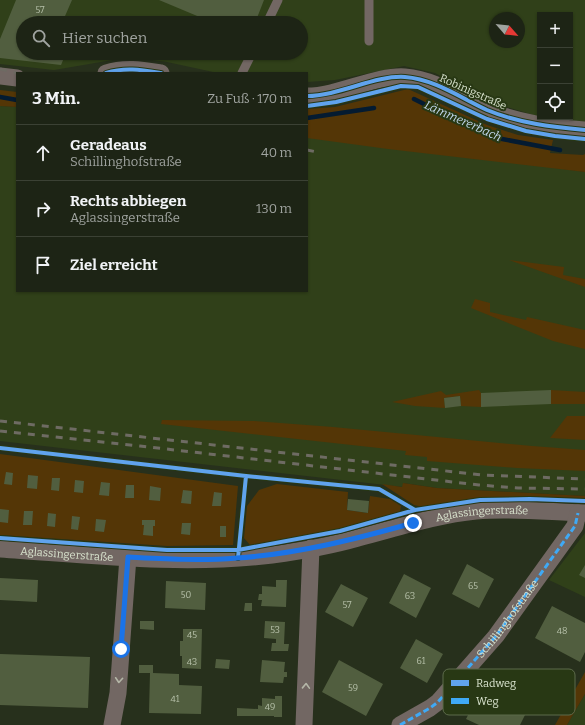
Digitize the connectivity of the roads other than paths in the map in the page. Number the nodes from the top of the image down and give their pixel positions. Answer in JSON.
{"nodes":[{"id":1,"x":278,"y":0,"type":"edge"},
{"id":2,"x":369,"y":0,"type":"edge"},
{"id":3,"x":270,"y":16,"type":"edge"},
{"id":4,"x":370,"y":41,"type":"dead end"},
{"id":5,"x":248,"y":60,"type":"edge"},
{"id":6,"x":111,"y":72,"type":"edge"},
{"id":7,"x":156,"y":72,"type":"edge"},
{"id":8,"x":242,"y":72,"type":"edge"},
{"id":9,"x":0,"y":76,"type":"edge"},
{"id":10,"x":16,"y":78,"type":"edge"},
{"id":11,"x":308,"y":96,"type":"edge"},
{"id":12,"x":585,"y":130,"type":"edge"},
{"id":13,"x":582,"y":513,"type":"edge"},
{"id":14,"x":311,"y":548,"type":"junction"},
{"id":15,"x":0,"y":549,"type":"edge"},
{"id":16,"x":128,"y":557,"type":"junction"},
{"id":17,"x":467,"y":669,"type":"edge"},
{"id":18,"x":443,"y":696,"type":"edge"},
{"id":19,"x":112,"y":725,"type":"edge"},
{"id":20,"x":304,"y":725,"type":"edge"},
{"id":21,"x":400,"y":725,"type":"edge"}],
"edges":[{"from":1,"to":3,"type":"lane"},
{"from":2,"to":4,"type":"lane"},
{"from":5,"to":8,"type":"lane"},
{"from":6,"to":7,"type":"street"},
{"from":9,"to":10,"type":"street"},
{"from":11,"to":12,"type":"street","name":"Robinigstraße"},
{"from":13,"to":14,"type":"street","name":"Aglassingerstraße"},
{"from":13,"to":17,"type":"street","name":"Schillinghofstraße"},
{"from":14,"to":16,"type":"street","name":"Aglassingerstraße"},
{"from":20,"to":14,"type":"street","one_way":true},
{"from":15,"to":16,"type":"street","name":"Aglassingerstraße"},
{"from":16,"to":19,"type":"street","one_way":true},
{"from":18,"to":21,"type":"street","name":"Schillinghofstraße"}]}
